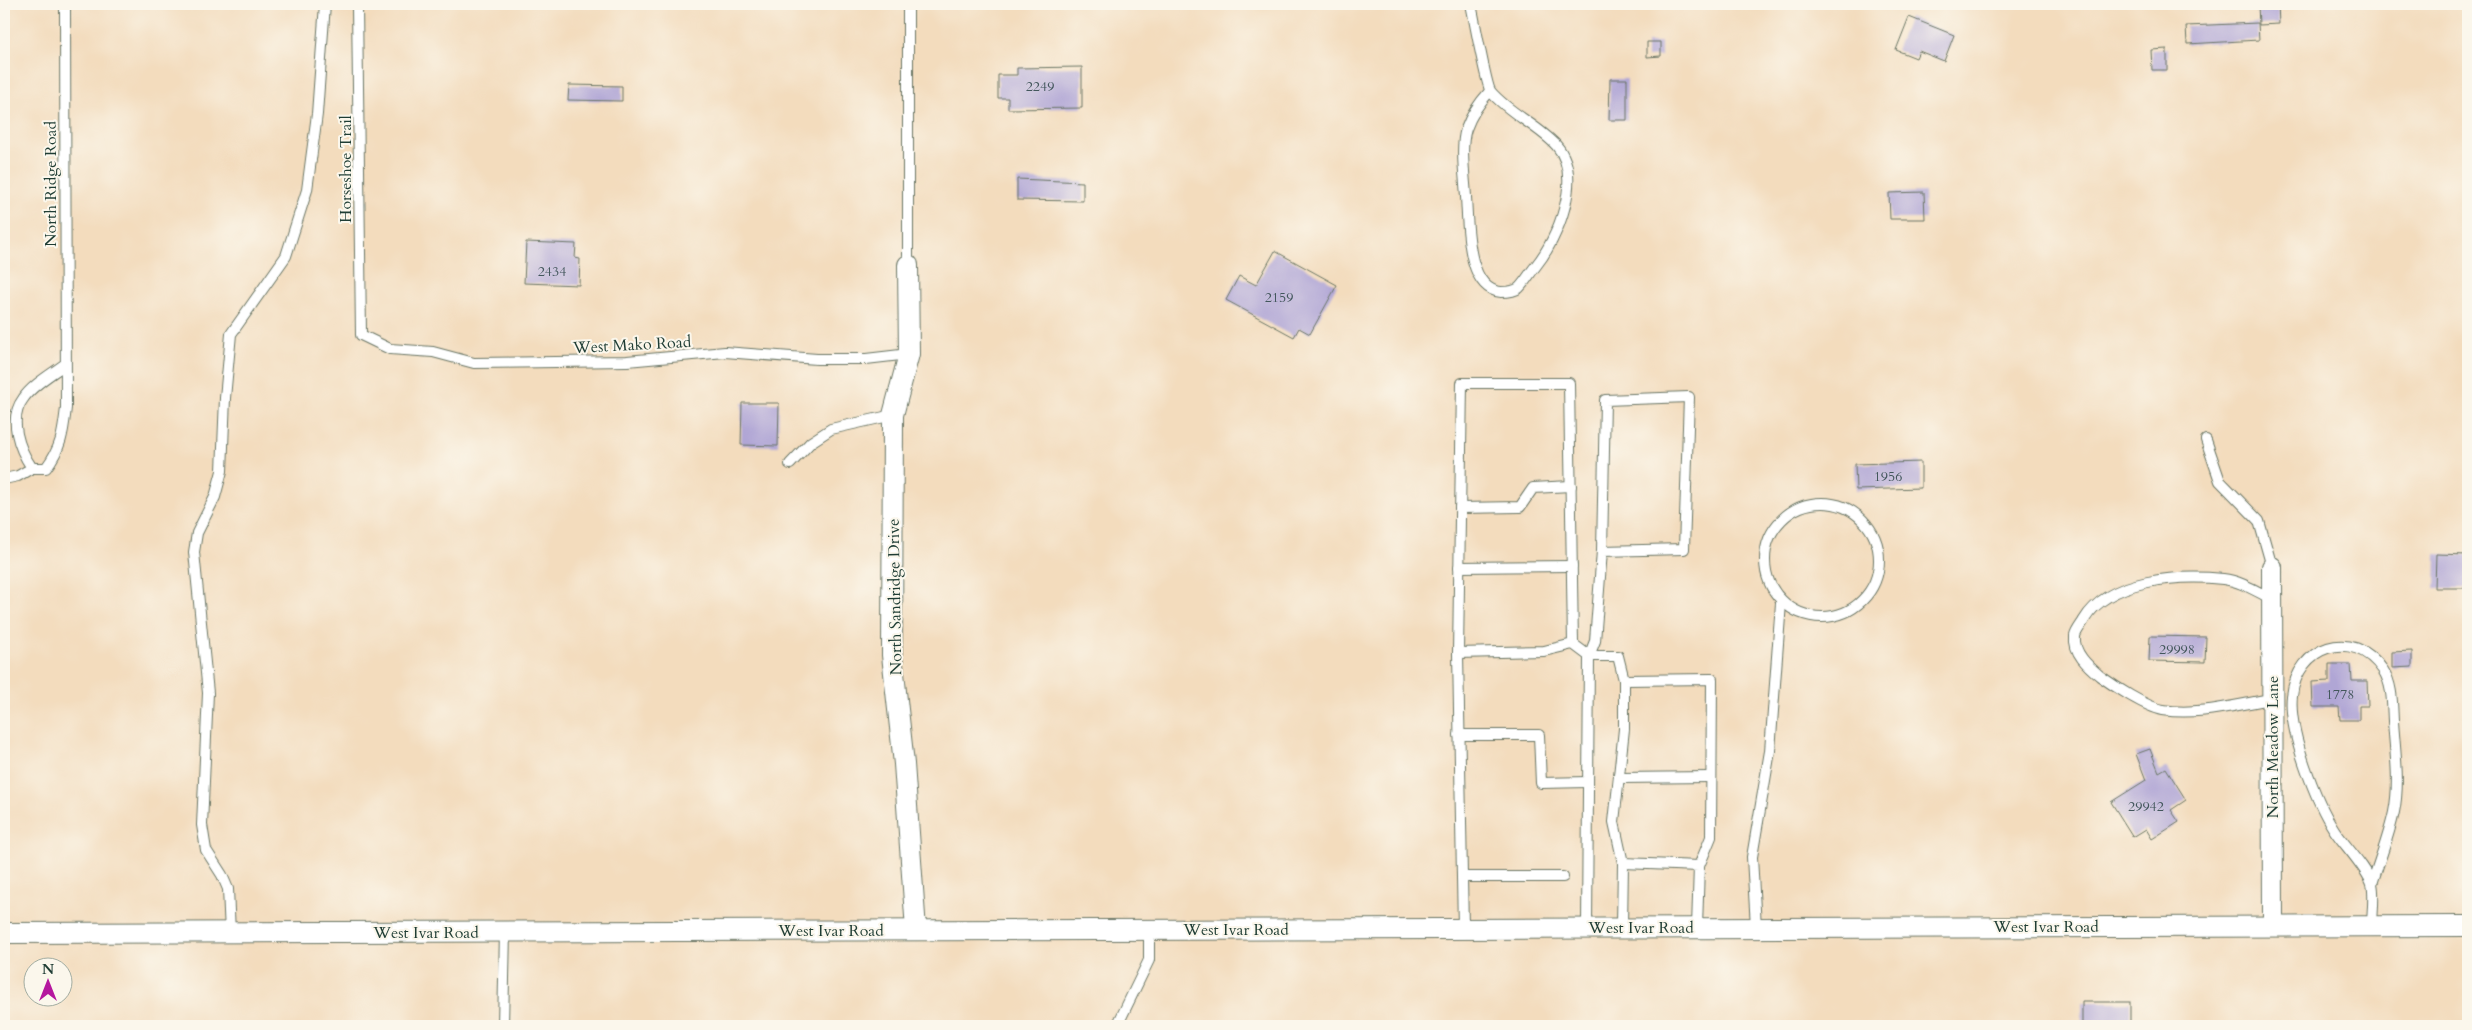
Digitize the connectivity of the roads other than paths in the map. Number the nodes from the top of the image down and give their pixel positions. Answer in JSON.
{"nodes":[{"id":1,"x":65,"y":4,"type":"edge"},
{"id":2,"x":325,"y":4,"type":"edge"},
{"id":3,"x":357,"y":4,"type":"edge"},
{"id":4,"x":1471,"y":4,"type":"edge"},
{"id":5,"x":908,"y":7,"type":"edge"},
{"id":6,"x":1490,"y":91,"type":"junction"},
{"id":7,"x":908,"y":265,"type":"joint"},
{"id":8,"x":361,"y":335,"type":"joint"},
{"id":9,"x":909,"y":354,"type":"junction"},
{"id":10,"x":65,"y":364,"type":"junction"},
{"id":11,"x":894,"y":415,"type":"junction"},
{"id":12,"x":2206,"y":440,"type":"dead end"},
{"id":13,"x":790,"y":464,"type":"dead end"},
{"id":14,"x":32,"y":468,"type":"junction"},
{"id":15,"x":4,"y":478,"type":"edge"},
{"id":16,"x":1571,"y":486,"type":"junction"},
{"id":17,"x":1460,"y":508,"type":"junction"},
{"id":18,"x":1602,"y":551,"type":"junction"},
{"id":19,"x":1572,"y":566,"type":"junction"},
{"id":20,"x":1459,"y":567,"type":"junction"},
{"id":21,"x":2272,"y":567,"type":"joint"},
{"id":22,"x":2272,"y":599,"type":"junction"},
{"id":23,"x":1781,"y":603,"type":"junction"},
{"id":24,"x":1573,"y":644,"type":"junction"},
{"id":25,"x":1458,"y":653,"type":"junction"},
{"id":26,"x":1589,"y":656,"type":"junction"},
{"id":27,"x":1624,"y":680,"type":"junction"},
{"id":28,"x":2272,"y":699,"type":"junction"},
{"id":29,"x":1459,"y":735,"type":"junction"},
{"id":30,"x":1711,"y":777,"type":"junction"},
{"id":31,"x":1619,"y":778,"type":"junction"},
{"id":32,"x":1588,"y":782,"type":"junction"},
{"id":33,"x":1623,"y":863,"type":"junction"},
{"id":34,"x":1698,"y":866,"type":"junction"},
{"id":35,"x":1563,"y":877,"type":"dead end"},
{"id":36,"x":1462,"y":878,"type":"junction"},
{"id":37,"x":2372,"y":884,"type":"junction"},
{"id":38,"x":1756,"y":926,"type":"junction"},
{"id":39,"x":2273,"y":926,"type":"junction"},
{"id":40,"x":2372,"y":926,"type":"junction"},
{"id":41,"x":2468,"y":926,"type":"edge"},
{"id":42,"x":1587,"y":927,"type":"junction"},
{"id":43,"x":1622,"y":927,"type":"junction"},
{"id":44,"x":1696,"y":927,"type":"junction"},
{"id":45,"x":1463,"y":928,"type":"junction"},
{"id":46,"x":1149,"y":929,"type":"junction"},
{"id":47,"x":916,"y":930,"type":"junction"},
{"id":48,"x":506,"y":931,"type":"junction"},
{"id":49,"x":4,"y":933,"type":"edge"},
{"id":50,"x":230,"y":933,"type":"junction"},
{"id":51,"x":503,"y":1026,"type":"edge"},
{"id":52,"x":1117,"y":1026,"type":"edge"}],
"edges":[{"from":1,"to":10,"type":"lane","name":"North Ridge Road"},
{"from":2,"to":50,"type":"lane"},
{"from":3,"to":8,"type":"lane","name":"Horseshoe Trail"},
{"from":4,"to":6,"type":"lane"},
{"from":5,"to":7,"type":"lane"},
{"from":6,"to":6,"type":"lane"},
{"from":7,"to":9,"type":"street","name":"North Sandridge Drive"},
{"from":8,"to":9,"type":"lane","name":"West Mako Road"},
{"from":9,"to":11,"type":"street","name":"North Sandridge Drive"},
{"from":10,"to":14,"type":"lane","name":"North Ridge Road"},
{"from":10,"to":14,"type":"lane"},
{"from":11,"to":13,"type":"lane"},
{"from":11,"to":47,"type":"street","name":"North Sandridge Drive"},
{"from":12,"to":21,"type":"lane"},
{"from":14,"to":15,"type":"lane"},
{"from":16,"to":17,"type":"lane"},
{"from":16,"to":17,"type":"lane"},
{"from":16,"to":19,"type":"lane"},
{"from":17,"to":20,"type":"lane"},
{"from":18,"to":18,"type":"lane"},
{"from":18,"to":26,"type":"lane"},
{"from":19,"to":20,"type":"lane"},
{"from":19,"to":24,"type":"lane"},
{"from":20,"to":25,"type":"lane"},
{"from":21,"to":22,"type":"street","name":"North Meadow Lane"},
{"from":22,"to":28,"type":"street","name":"North Meadow Lane"},
{"from":22,"to":28,"type":"lane"},
{"from":23,"to":23,"type":"lane"},
{"from":23,"to":38,"type":"lane"},
{"from":24,"to":25,"type":"lane"},
{"from":24,"to":26,"type":"lane"},
{"from":25,"to":29,"type":"lane"},
{"from":26,"to":27,"type":"lane"},
{"from":26,"to":32,"type":"lane"},
{"from":27,"to":30,"type":"lane"},
{"from":27,"to":31,"type":"lane"},
{"from":28,"to":39,"type":"street","name":"North Meadow Lane"},
{"from":29,"to":32,"type":"lane"},
{"from":29,"to":36,"type":"lane"},
{"from":30,"to":31,"type":"lane"},
{"from":30,"to":34,"type":"lane"},
{"from":31,"to":33,"type":"lane"},
{"from":32,"to":42,"type":"lane"},
{"from":33,"to":34,"type":"lane"},
{"from":33,"to":43,"type":"lane"},
{"from":34,"to":44,"type":"lane"},
{"from":35,"to":36,"type":"lane"},
{"from":36,"to":45,"type":"lane"},
{"from":37,"to":37,"type":"lane"},
{"from":37,"to":40,"type":"lane"},
{"from":38,"to":39,"type":"street","name":"West Ivar Road"},
{"from":38,"to":44,"type":"street","name":"West Ivar Road"},
{"from":39,"to":40,"type":"street","name":"West Ivar Road"},
{"from":40,"to":41,"type":"street","name":"West Ivar Road"},
{"from":42,"to":43,"type":"street","name":"West Ivar Road"},
{"from":42,"to":45,"type":"street","name":"West Ivar Road"},
{"from":43,"to":44,"type":"street","name":"West Ivar Road"},
{"from":45,"to":46,"type":"street","name":"West Ivar Road"},
{"from":46,"to":47,"type":"street","name":"West Ivar Road"},
{"from":46,"to":52,"type":"lane"},
{"from":47,"to":48,"type":"street","name":"West Ivar Road"},
{"from":48,"to":50,"type":"street","name":"West Ivar Road"},
{"from":48,"to":51,"type":"lane"},
{"from":49,"to":50,"type":"street","name":"West Ivar Road"}]}
